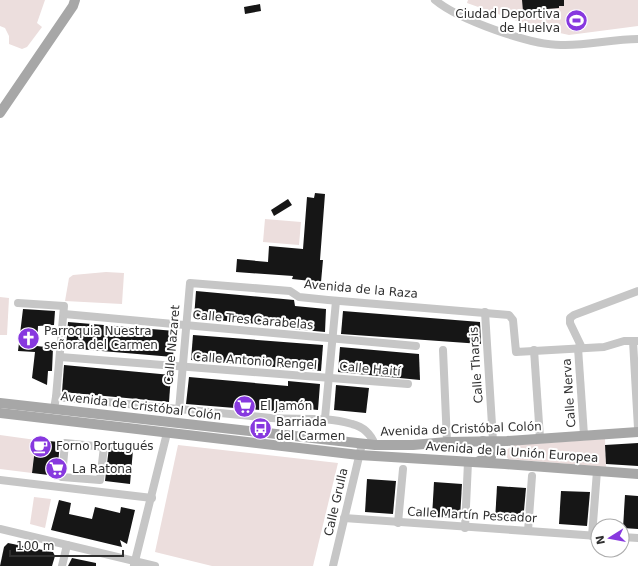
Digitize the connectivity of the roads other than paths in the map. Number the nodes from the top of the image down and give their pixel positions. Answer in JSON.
{"nodes":[{"id":1,"x":75,"y":0,"type":"edge"},
{"id":2,"x":436,"y":0,"type":"edge"},
{"id":3,"x":638,"y":39,"type":"edge"},
{"id":4,"x":0,"y":113,"type":"edge"},
{"id":5,"x":190,"y":283,"type":"joint"},
{"id":6,"x":638,"y":291,"type":"edge"},
{"id":7,"x":336,"y":301,"type":"junction"},
{"id":8,"x":18,"y":303,"type":"dead end"},
{"id":9,"x":485,"y":312,"type":"junction"},
{"id":10,"x":64,"y":314,"type":"junction"},
{"id":11,"x":185,"y":326,"type":"junction"},
{"id":12,"x":332,"y":340,"type":"junction"},
{"id":13,"x":636,"y":340,"type":"edge"},
{"id":14,"x":416,"y":346,"type":"dead end"},
{"id":15,"x":580,"y":348,"type":"junction"},
{"id":16,"x":443,"y":350,"type":"dead end"},
{"id":17,"x":534,"y":350,"type":"junction"},
{"id":18,"x":60,"y":357,"type":"junction"},
{"id":19,"x":182,"y":367,"type":"junction"},
{"id":20,"x":329,"y":378,"type":"junction"},
{"id":21,"x":408,"y":384,"type":"dead end"},
{"id":22,"x":56,"y":397,"type":"junction"},
{"id":23,"x":0,"y":403,"type":"edge"},
{"id":24,"x":54,"y":409,"type":"junction"},
{"id":25,"x":179,"y":410,"type":"junction"},
{"id":26,"x":0,"y":414,"type":"edge"},
{"id":27,"x":325,"y":418,"type":"junction"},
{"id":28,"x":638,"y":428,"type":"edge"},
{"id":29,"x":638,"y":432,"type":"edge"},
{"id":30,"x":167,"y":433,"type":"junction"},
{"id":31,"x":584,"y":436,"type":"junction"},
{"id":32,"x":540,"y":438,"type":"junction"},
{"id":33,"x":488,"y":441,"type":"junction"},
{"id":34,"x":507,"y":441,"type":"junction"},
{"id":35,"x":447,"y":442,"type":"junction"},
{"id":36,"x":362,"y":444,"type":"junction"},
{"id":37,"x":375,"y":445,"type":"junction"},
{"id":38,"x":359,"y":455,"type":"junction"},
{"id":39,"x":472,"y":462,"type":"junction"},
{"id":40,"x":505,"y":464,"type":"junction"},
{"id":41,"x":403,"y":469,"type":"dead end"},
{"id":42,"x":597,"y":471,"type":"junction"},
{"id":43,"x":638,"y":474,"type":"edge"},
{"id":44,"x":532,"y":476,"type":"dead end"},
{"id":45,"x":0,"y":480,"type":"edge"},
{"id":46,"x":100,"y":480,"type":"joint"},
{"id":47,"x":152,"y":498,"type":"junction"},
{"id":48,"x":344,"y":518,"type":"junction"},
{"id":49,"x":596,"y":518,"type":"edge"},
{"id":50,"x":398,"y":523,"type":"junction"},
{"id":51,"x":465,"y":528,"type":"junction"},
{"id":52,"x":0,"y":531,"type":"edge"},
{"id":53,"x":528,"y":531,"type":"junction"},
{"id":54,"x":590,"y":536,"type":"edge"},
{"id":55,"x":67,"y":545,"type":"junction"},
{"id":56,"x":135,"y":564,"type":"edge"},
{"id":57,"x":62,"y":566,"type":"edge"},
{"id":58,"x":155,"y":566,"type":"edge"},
{"id":59,"x":333,"y":566,"type":"edge"}],
"edges":[{"from":1,"to":4,"type":"main road"},
{"from":2,"to":3,"type":"street"},
{"from":5,"to":7,"type":"street","name":"Avenida de la Raza"},
{"from":5,"to":11,"type":"street","name":"Calle Nazaret"},
{"from":6,"to":15,"type":"street"},
{"from":7,"to":9,"type":"street","name":"Avenida de la Raza"},
{"from":7,"to":12,"type":"street"},
{"from":8,"to":10,"type":"street"},
{"from":9,"to":17,"type":"street","name":"Avenida de la Raza"},
{"from":9,"to":33,"type":"street","name":"Calle Tharsis"},
{"from":10,"to":11,"type":"street","name":"Calle Tres Carabelas"},
{"from":10,"to":18,"type":"street"},
{"from":11,"to":12,"type":"street","name":"Calle Tres Carabelas"},
{"from":11,"to":19,"type":"street","name":"Calle Nazaret"},
{"from":12,"to":14,"type":"street","name":"Calle Tres Carabelas"},
{"from":12,"to":20,"type":"street"},
{"from":13,"to":15,"type":"street"},
{"from":13,"to":28,"type":"street"},
{"from":15,"to":17,"type":"street"},
{"from":15,"to":31,"type":"street","name":"Calle Nerva"},
{"from":16,"to":35,"type":"street"},
{"from":17,"to":32,"type":"street"},
{"from":18,"to":19,"type":"street","name":"Calle Antonio Rengel"},
{"from":18,"to":22,"type":"street"},
{"from":19,"to":20,"type":"street","name":"Calle Antonio Rengel"},
{"from":19,"to":25,"type":"street","name":"Calle Nazaret"},
{"from":20,"to":21,"type":"street","name":"Calle Haití"},
{"from":20,"to":27,"type":"street"},
{"from":22,"to":24,"type":"street"},
{"from":22,"to":25,"type":"street"},
{"from":23,"to":24,"type":"main road","name":"Avenida de Cristóbal Colón"},
{"from":24,"to":36,"type":"main road","name":"Avenida de Cristóbal Colón"},
{"from":25,"to":27,"type":"street"},
{"from":26,"to":30,"type":"main road","name":"Avenida de Cristóbal Colón"},
{"from":27,"to":37,"type":"street"},
{"from":29,"to":31,"type":"main road","name":"Avenida de Cristóbal Colón"},
{"from":30,"to":38,"type":"main road","name":"Avenida de Cristóbal Colón"},
{"from":30,"to":47,"type":"street"},
{"from":31,"to":32,"type":"main road","name":"Avenida de Cristóbal Colón"},
{"from":32,"to":34,"type":"main road","name":"Avenida de Cristóbal Colón"},
{"from":33,"to":34,"type":"main road","name":"Avenida de Cristóbal Colón"},
{"from":33,"to":35,"type":"main road","name":"Avenida de Cristóbal Colón"},
{"from":33,"to":39,"type":"main road"},
{"from":34,"to":40,"type":"main road"},
{"from":35,"to":37,"type":"main road","name":"Avenida de Cristóbal Colón"},
{"from":36,"to":37,"type":"main road","name":"Avenida de Cristóbal Colón"},
{"from":36,"to":38,"type":"street","name":"Calle Grulla"},
{"from":38,"to":39,"type":"main road","name":"Avenida de la Unión Europea"},
{"from":38,"to":48,"type":"street","name":"Calle Grulla"},
{"from":39,"to":40,"type":"main road","name":"Avenida de la Unión Europea"},
{"from":39,"to":51,"type":"street"},
{"from":40,"to":42,"type":"main road","name":"Avenida de la Unión Europea"},
{"from":41,"to":50,"type":"street"},
{"from":42,"to":43,"type":"main road","name":"Avenida de la Unión Europea"},
{"from":42,"to":49,"type":"street"},
{"from":44,"to":53,"type":"street"},
{"from":45,"to":47,"type":"street"},
{"from":46,"to":46,"type":"street"},
{"from":47,"to":56,"type":"street"},
{"from":48,"to":50,"type":"street","name":"Calle Martín Pescador"},
{"from":48,"to":59,"type":"street","name":"Calle Grulla"},
{"from":50,"to":51,"type":"street","name":"Calle Martín Pescador"},
{"from":51,"to":53,"type":"street","name":"Calle Martín Pescador"},
{"from":52,"to":55,"type":"street"},
{"from":53,"to":54,"type":"street","name":"Calle Martín Pescador"},
{"from":55,"to":56,"type":"street"},
{"from":55,"to":57,"type":"street"},
{"from":56,"to":58,"type":"street"}]}
